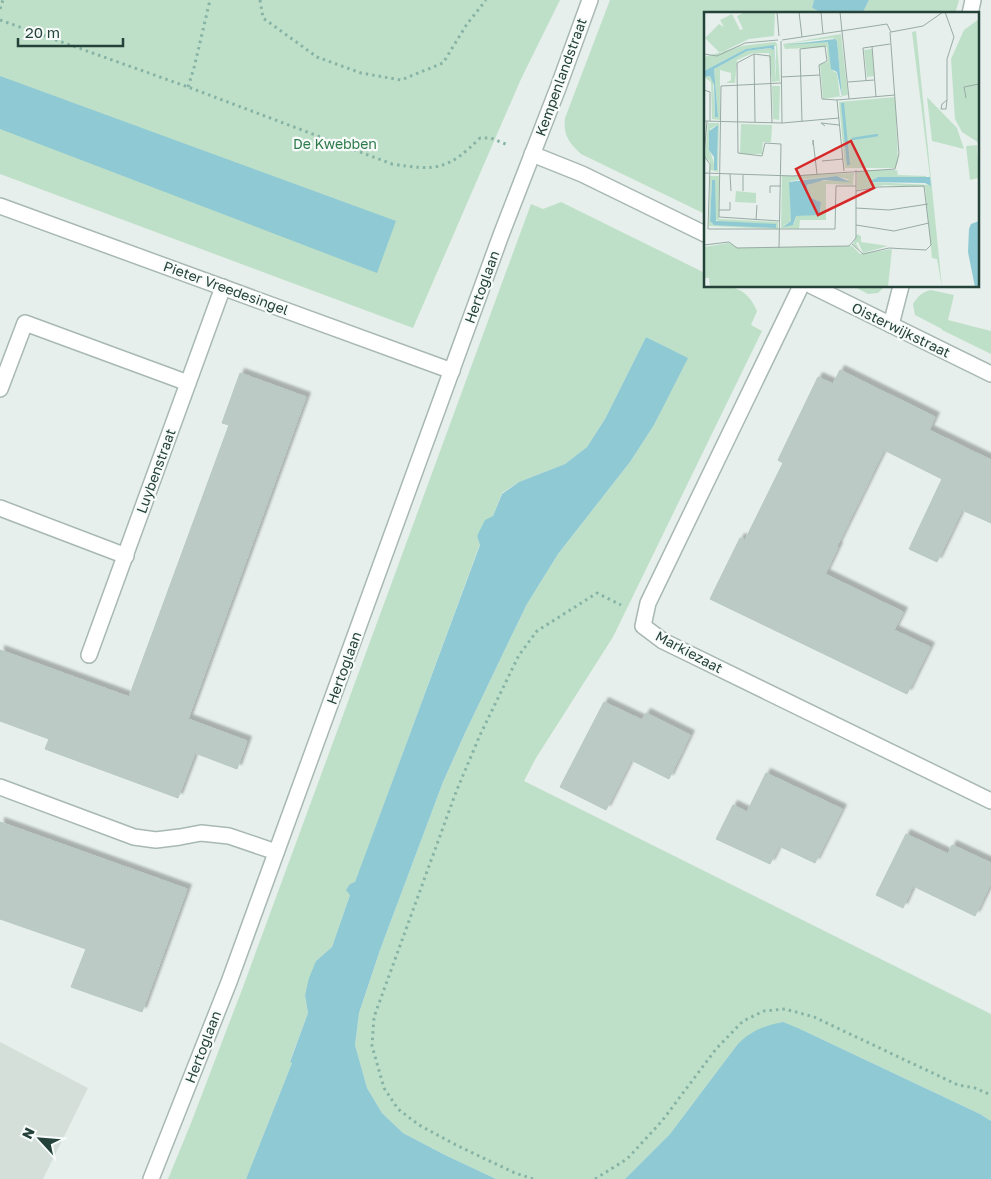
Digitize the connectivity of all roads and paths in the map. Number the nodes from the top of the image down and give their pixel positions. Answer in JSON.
{"nodes":[{"id":1,"x":3,"y":0,"type":"edge"},
{"id":2,"x":210,"y":0,"type":"edge"},
{"id":3,"x":260,"y":0,"type":"edge"},
{"id":4,"x":486,"y":0,"type":"edge"},
{"id":5,"x":590,"y":0,"type":"edge"},
{"id":6,"x":0,"y":9,"type":"edge"},
{"id":7,"x":0,"y":20,"type":"edge"},
{"id":8,"x":188,"y":87,"type":"junction"},
{"id":9,"x":532,"y":154,"type":"junction"},
{"id":10,"x":0,"y":206,"type":"edge"},
{"id":11,"x":704,"y":234,"type":"edge"},
{"id":12,"x":223,"y":287,"type":"junction"},
{"id":13,"x":800,"y":288,"type":"edge"},
{"id":14,"x":816,"y":288,"type":"edge"},
{"id":15,"x":900,"y":288,"type":"edge"},
{"id":16,"x":891,"y":325,"type":"junction"},
{"id":17,"x":452,"y":371,"type":"junction"},
{"id":18,"x":991,"y":374,"type":"edge"},
{"id":19,"x":188,"y":383,"type":"junction"},
{"id":20,"x":0,"y":389,"type":"edge"},
{"id":21,"x":0,"y":508,"type":"edge"},
{"id":22,"x":126,"y":556,"type":"junction"},
{"id":23,"x":648,"y":603,"type":"junction"},
{"id":24,"x":89,"y":655,"type":"dead end"},
{"id":25,"x":0,"y":787,"type":"edge"},
{"id":26,"x":991,"y":801,"type":"edge"},
{"id":27,"x":276,"y":852,"type":"junction"},
{"id":28,"x":991,"y":1096,"type":"edge"},
{"id":29,"x":150,"y":1179,"type":"edge"},
{"id":30,"x":533,"y":1179,"type":"edge"},
{"id":31,"x":595,"y":1179,"type":"edge"}],
"edges":[{"from":1,"to":6,"type":"path"},
{"from":2,"to":8,"type":"path"},
{"from":3,"to":4,"type":"path"},
{"from":5,"to":9,"type":"street","name":"Kempenlandstraat"},
{"from":7,"to":8,"type":"path"},
{"from":8,"to":9,"type":"path"},
{"from":9,"to":11,"type":"street"},
{"from":9,"to":17,"type":"street","name":"Hertoglaan"},
{"from":10,"to":12,"type":"street","name":"Pieter Vreedesingel"},
{"from":12,"to":17,"type":"street","name":"Pieter Vreedesingel"},
{"from":12,"to":19,"type":"street","name":"Luybenstraat"},
{"from":13,"to":23,"type":"street","name":"Markiezaat"},
{"from":14,"to":16,"type":"street","name":"Oisterwijkstraat"},
{"from":15,"to":16,"type":"street"},
{"from":16,"to":18,"type":"street","name":"Oisterwijkstraat"},
{"from":17,"to":27,"type":"street","name":"Hertoglaan"},
{"from":19,"to":20,"type":"street"},
{"from":19,"to":22,"type":"street","name":"Luybenstraat"},
{"from":21,"to":22,"type":"street"},
{"from":22,"to":24,"type":"street","name":"Luybenstraat"},
{"from":23,"to":26,"type":"street","name":"Markiezaat"},
{"from":23,"to":30,"type":"path"},
{"from":25,"to":27,"type":"street"},
{"from":27,"to":29,"type":"street","name":"Hertoglaan"},
{"from":28,"to":31,"type":"path"}]}
